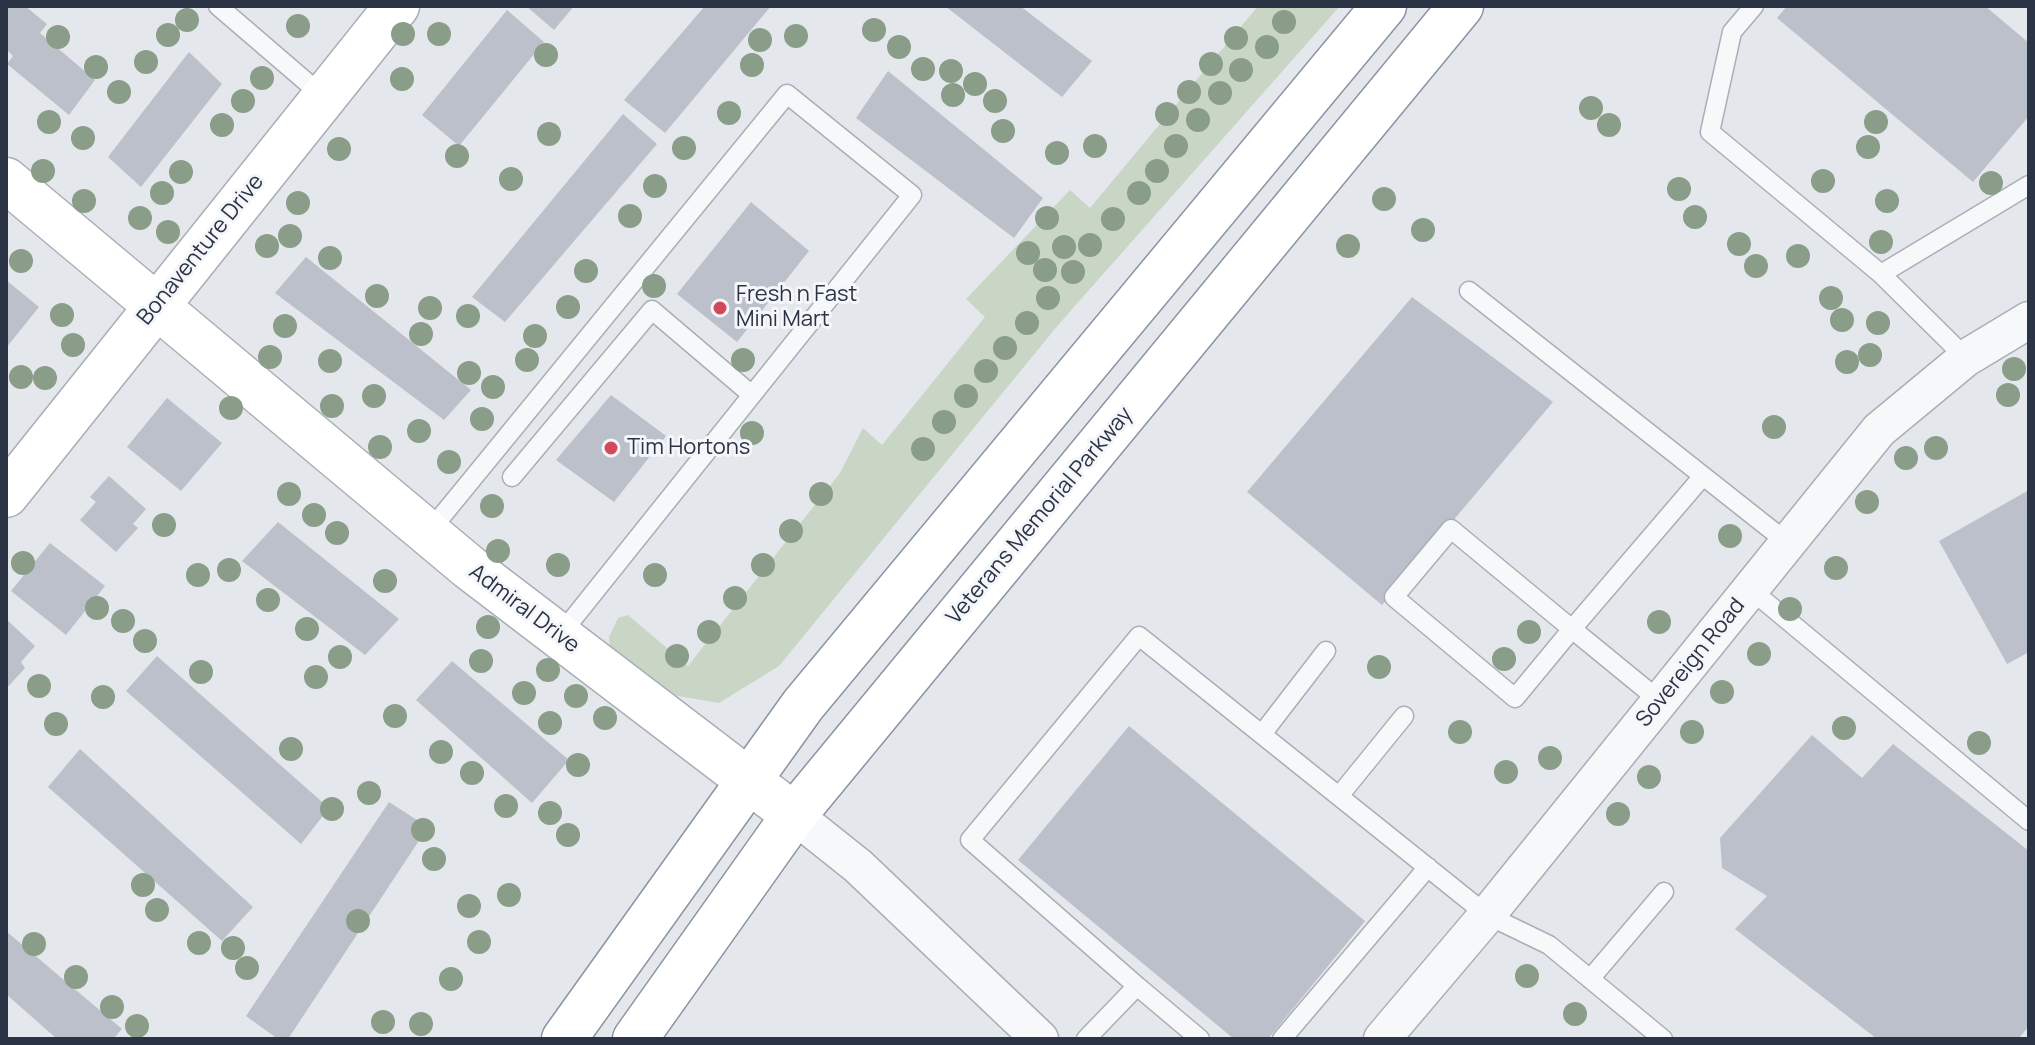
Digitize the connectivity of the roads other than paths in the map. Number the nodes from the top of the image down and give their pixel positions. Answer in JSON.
{"nodes":[{"id":1,"x":218,"y":6,"type":"edge"},
{"id":2,"x":397,"y":6,"type":"edge"},
{"id":3,"x":1384,"y":6,"type":"edge"},
{"id":4,"x":1461,"y":6,"type":"edge"},
{"id":5,"x":1754,"y":6,"type":"edge"},
{"id":6,"x":324,"y":97,"type":"junction"},
{"id":7,"x":6,"y":180,"type":"edge"},
{"id":8,"x":2029,"y":185,"type":"edge"},
{"id":9,"x":1881,"y":274,"type":"junction"},
{"id":10,"x":1469,"y":291,"type":"dead end"},
{"id":11,"x":157,"y":306,"type":"junction"},
{"id":12,"x":2029,"y":320,"type":"edge"},
{"id":13,"x":1966,"y":358,"type":"junction"},
{"id":14,"x":752,"y":395,"type":"junction"},
{"id":15,"x":1703,"y":476,"type":"junction"},
{"id":16,"x":512,"y":477,"type":"dead end"},
{"id":17,"x":6,"y":495,"type":"edge"},
{"id":18,"x":428,"y":533,"type":"junction"},
{"id":19,"x":1788,"y":543,"type":"junction"},
{"id":20,"x":1750,"y":589,"type":"junction"},
{"id":21,"x":1572,"y":629,"type":"junction"},
{"id":22,"x":560,"y":635,"type":"junction"},
{"id":23,"x":1326,"y":651,"type":"dead end"},
{"id":24,"x":1660,"y":701,"type":"junction"},
{"id":25,"x":1404,"y":716,"type":"dead end"},
{"id":26,"x":1262,"y":734,"type":"junction"},
{"id":27,"x":749,"y":778,"type":"junction"},
{"id":28,"x":1339,"y":796,"type":"junction"},
{"id":29,"x":794,"y":815,"type":"junction"},
{"id":30,"x":2029,"y":821,"type":"edge"},
{"id":31,"x":1428,"y":867,"type":"junction"},
{"id":32,"x":1664,"y":892,"type":"dead end"},
{"id":33,"x":1487,"y":915,"type":"junction"},
{"id":34,"x":1590,"y":979,"type":"junction"},
{"id":35,"x":1137,"y":986,"type":"junction"},
{"id":36,"x":1035,"y":1037,"type":"edge"},
{"id":37,"x":564,"y":1039,"type":"edge"},
{"id":38,"x":635,"y":1039,"type":"edge"},
{"id":39,"x":1086,"y":1039,"type":"edge"},
{"id":40,"x":1200,"y":1039,"type":"edge"},
{"id":41,"x":1282,"y":1039,"type":"edge"},
{"id":42,"x":1382,"y":1039,"type":"edge"},
{"id":43,"x":1663,"y":1039,"type":"edge"}],
"edges":[{"from":1,"to":6,"type":"lane"},
{"from":2,"to":6,"type":"main road","name":"Bonaventure Drive"},
{"from":3,"to":27,"type":"main road"},
{"from":4,"to":29,"type":"main road","name":"Veterans Memorial Parkway"},
{"from":5,"to":9,"type":"lane"},
{"from":6,"to":11,"type":"main road","name":"Bonaventure Drive"},
{"from":7,"to":11,"type":"main road","name":"Admiral Drive"},
{"from":8,"to":9,"type":"lane"},
{"from":9,"to":13,"type":"lane"},
{"from":10,"to":15,"type":"lane"},
{"from":11,"to":17,"type":"main road","name":"Bonaventure Drive"},
{"from":11,"to":18,"type":"main road","name":"Admiral Drive"},
{"from":12,"to":13,"type":"street","name":"Sovereign Road"},
{"from":13,"to":19,"type":"street","name":"Sovereign Road"},
{"from":14,"to":16,"type":"lane"},
{"from":14,"to":18,"type":"lane"},
{"from":14,"to":22,"type":"lane"},
{"from":15,"to":19,"type":"lane"},
{"from":15,"to":21,"type":"lane"},
{"from":18,"to":22,"type":"main road","name":"Admiral Drive"},
{"from":19,"to":20,"type":"street","name":"Sovereign Road"},
{"from":20,"to":24,"type":"street","name":"Sovereign Road"},
{"from":20,"to":30,"type":"lane"},
{"from":21,"to":21,"type":"lane"},
{"from":21,"to":24,"type":"lane"},
{"from":22,"to":27,"type":"main road","name":"Admiral Drive"},
{"from":23,"to":26,"type":"lane"},
{"from":24,"to":33,"type":"street","name":"Sovereign Road"},
{"from":25,"to":28,"type":"lane"},
{"from":26,"to":28,"type":"lane"},
{"from":26,"to":35,"type":"lane"},
{"from":27,"to":29,"type":"main road","name":"Admiral Drive"},
{"from":27,"to":37,"type":"main road"},
{"from":28,"to":31,"type":"lane"},
{"from":29,"to":36,"type":"street","name":"Admiral Drive"},
{"from":29,"to":38,"type":"main road","name":"Veterans Memorial Parkway"},
{"from":31,"to":33,"type":"lane"},
{"from":31,"to":41,"type":"lane"},
{"from":32,"to":34,"type":"lane"},
{"from":33,"to":34,"type":"lane"},
{"from":33,"to":42,"type":"street","name":"Sovereign Road"},
{"from":34,"to":43,"type":"lane"},
{"from":35,"to":39,"type":"lane"},
{"from":35,"to":40,"type":"lane"}]}
